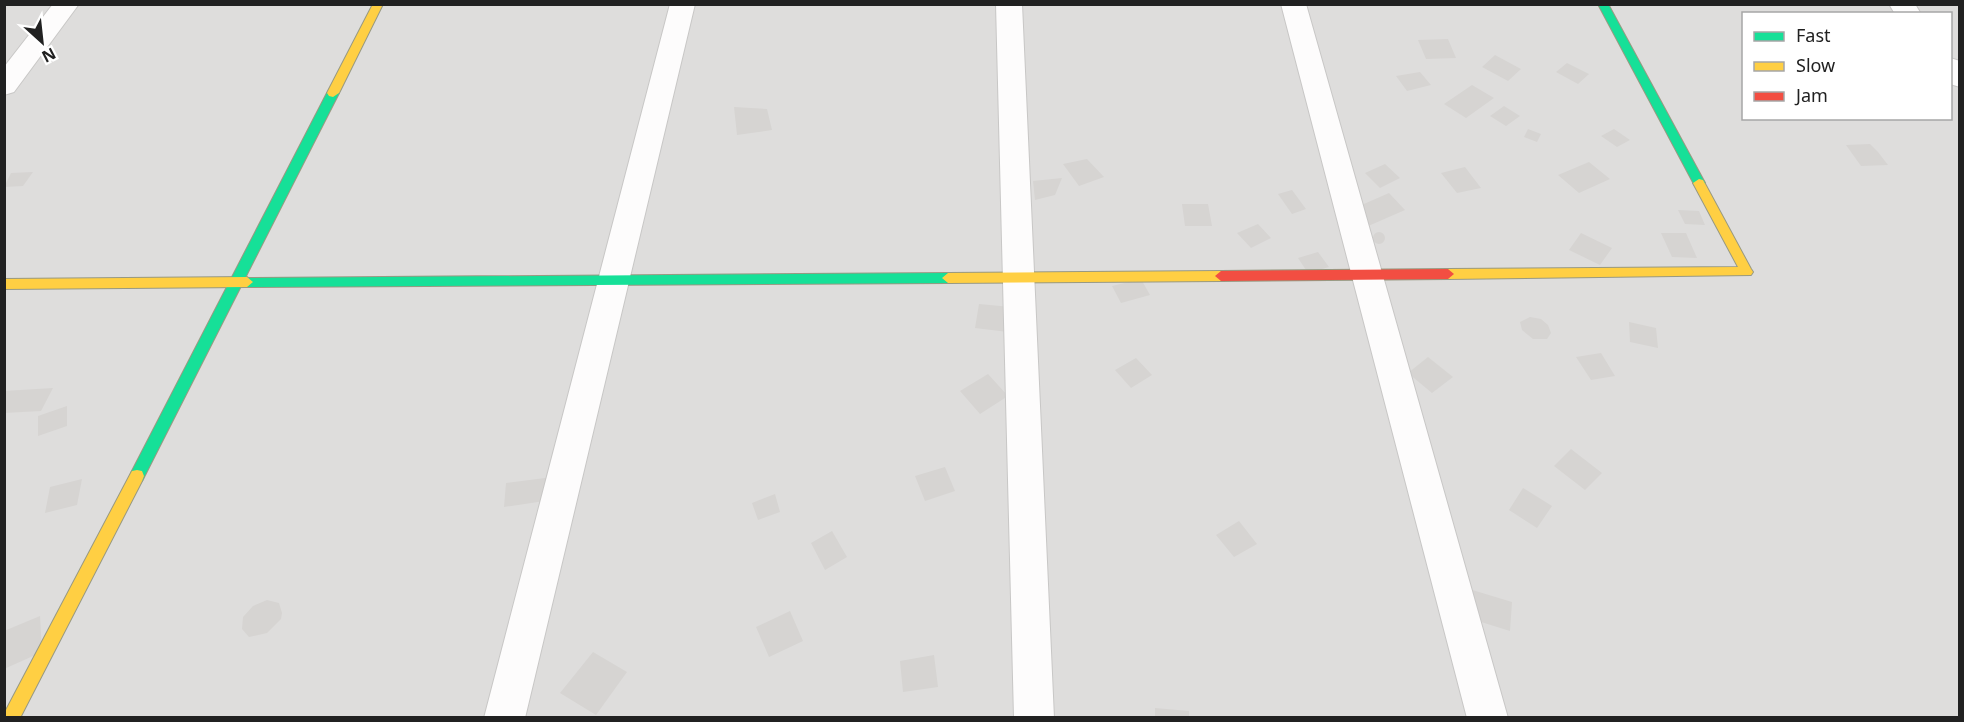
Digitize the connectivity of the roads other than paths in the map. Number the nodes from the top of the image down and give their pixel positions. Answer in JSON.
{"nodes":[{"id":1,"x":67,"y":4,"type":"edge"},
{"id":2,"x":378,"y":4,"type":"edge"},
{"id":3,"x":683,"y":4,"type":"edge"},
{"id":4,"x":1009,"y":4,"type":"edge"},
{"id":5,"x":1293,"y":4,"type":"edge"},
{"id":6,"x":1603,"y":4,"type":"edge"},
{"id":7,"x":4,"y":86,"type":"edge"},
{"id":8,"x":1367,"y":275,"type":"junction"},
{"id":9,"x":1019,"y":277,"type":"junction"},
{"id":10,"x":614,"y":280,"type":"junction"},
{"id":11,"x":238,"y":282,"type":"junction"},
{"id":12,"x":4,"y":284,"type":"edge"},
{"id":13,"x":12,"y":717,"type":"edge"},
{"id":14,"x":504,"y":717,"type":"edge"},
{"id":15,"x":1034,"y":717,"type":"edge"},
{"id":16,"x":1488,"y":717,"type":"edge"}],
"edges":[{"from":1,"to":7,"type":"street"},
{"from":2,"to":11,"type":"street"},
{"from":3,"to":10,"type":"street"},
{"from":4,"to":9,"type":"street"},
{"from":5,"to":8,"type":"street"},
{"from":6,"to":8,"type":"street"},
{"from":8,"to":9,"type":"street"},
{"from":8,"to":16,"type":"street"},
{"from":9,"to":10,"type":"street"},
{"from":9,"to":15,"type":"street"},
{"from":10,"to":11,"type":"street"},
{"from":10,"to":14,"type":"street"},
{"from":11,"to":12,"type":"street"},
{"from":11,"to":13,"type":"street"}]}
